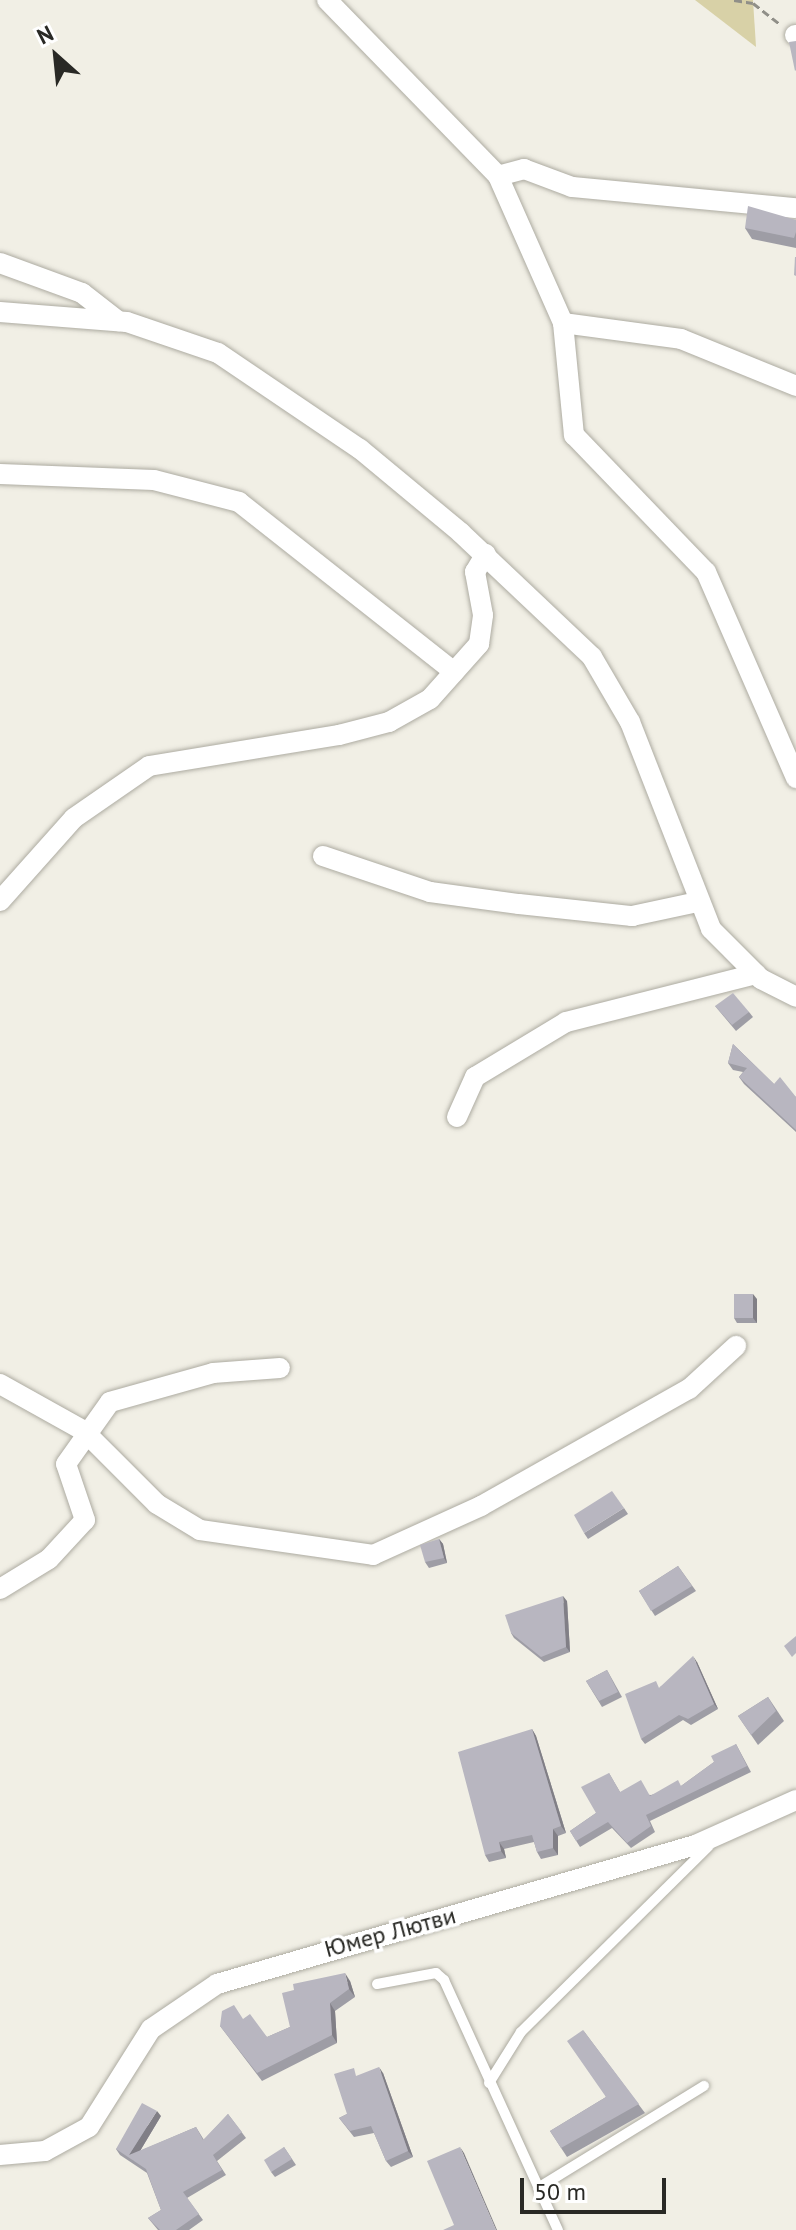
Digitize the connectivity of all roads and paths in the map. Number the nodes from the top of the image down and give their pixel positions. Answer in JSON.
{"nodes":[{"id":1,"x":327,"y":0,"type":"edge"},
{"id":2,"x":734,"y":0,"type":"edge"},
{"id":3,"x":796,"y":35,"type":"edge"},
{"id":4,"x":498,"y":176,"type":"junction"},
{"id":5,"x":796,"y":208,"type":"edge"},
{"id":6,"x":0,"y":263,"type":"edge"},
{"id":7,"x":0,"y":312,"type":"edge"},
{"id":8,"x":118,"y":321,"type":"junction"},
{"id":9,"x":563,"y":323,"type":"junction"},
{"id":10,"x":796,"y":386,"type":"edge"},
{"id":11,"x":0,"y":474,"type":"edge"},
{"id":12,"x":486,"y":554,"type":"junction"},
{"id":13,"x":454,"y":672,"type":"junction"},
{"id":14,"x":796,"y":778,"type":"edge"},
{"id":15,"x":323,"y":856,"type":"dead end"},
{"id":16,"x":0,"y":901,"type":"edge"},
{"id":17,"x":698,"y":902,"type":"junction"},
{"id":18,"x":756,"y":974,"type":"junction"},
{"id":19,"x":796,"y":997,"type":"edge"},
{"id":20,"x":457,"y":1117,"type":"dead end"},
{"id":21,"x":736,"y":1346,"type":"dead end"},
{"id":22,"x":280,"y":1368,"type":"dead end"},
{"id":23,"x":0,"y":1384,"type":"edge"},
{"id":24,"x":84,"y":1431,"type":"junction"},
{"id":25,"x":0,"y":1589,"type":"edge"},
{"id":26,"x":796,"y":1800,"type":"edge"},
{"id":27,"x":719,"y":1836,"type":"junction"},
{"id":28,"x":377,"y":1984,"type":"dead end"},
{"id":29,"x":489,"y":2083,"type":"junction"},
{"id":30,"x":704,"y":2086,"type":"dead end"},
{"id":31,"x":0,"y":2155,"type":"edge"},
{"id":32,"x":538,"y":2188,"type":"junction"},
{"id":33,"x":558,"y":2230,"type":"edge"}],
"edges":[{"from":1,"to":4,"type":"street"},
{"from":2,"to":3,"type":"path"},
{"from":4,"to":5,"type":"street"},
{"from":4,"to":9,"type":"street"},
{"from":6,"to":8,"type":"street"},
{"from":7,"to":8,"type":"street"},
{"from":8,"to":12,"type":"street"},
{"from":9,"to":10,"type":"street"},
{"from":9,"to":14,"type":"street"},
{"from":11,"to":13,"type":"street"},
{"from":12,"to":13,"type":"street"},
{"from":12,"to":17,"type":"street"},
{"from":13,"to":16,"type":"street"},
{"from":15,"to":17,"type":"street"},
{"from":17,"to":18,"type":"street"},
{"from":18,"to":19,"type":"street"},
{"from":18,"to":20,"type":"street"},
{"from":21,"to":24,"type":"street"},
{"from":22,"to":24,"type":"street"},
{"from":23,"to":24,"type":"street"},
{"from":24,"to":25,"type":"street"},
{"from":26,"to":27,"type":"street","name":"Юмер Лютви"},
{"from":27,"to":29,"type":"lane"},
{"from":27,"to":31,"type":"street","name":"Юмер Лютви"},
{"from":28,"to":29,"type":"lane"},
{"from":29,"to":32,"type":"lane"},
{"from":30,"to":32,"type":"lane"},
{"from":32,"to":33,"type":"lane"}]}
